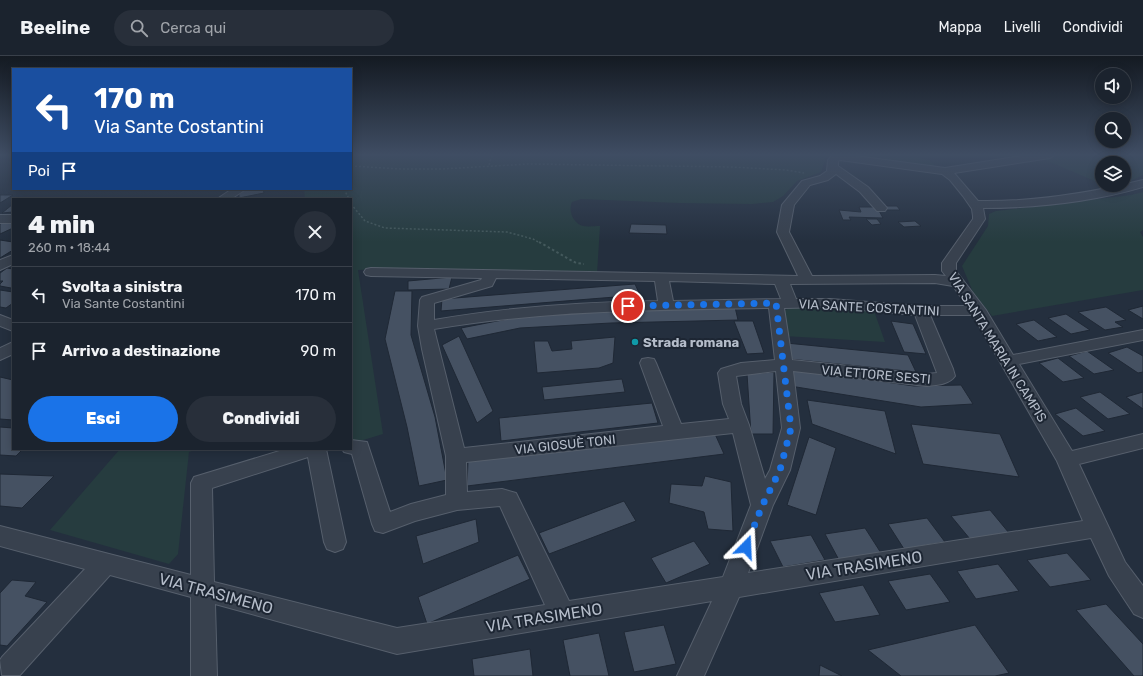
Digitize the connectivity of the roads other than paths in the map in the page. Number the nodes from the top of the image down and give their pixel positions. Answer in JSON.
{"nodes":[{"id":1,"x":805,"y":184,"type":"edge"},
{"id":2,"x":860,"y":184,"type":"edge"},
{"id":3,"x":959,"y":184,"type":"edge"},
{"id":4,"x":1140,"y":184,"type":"edge"},
{"id":5,"x":238,"y":190,"type":"edge"},
{"id":6,"x":225,"y":198,"type":"edge"},
{"id":7,"x":881,"y":208,"type":"dead end"},
{"id":8,"x":977,"y":208,"type":"junction"},
{"id":9,"x":0,"y":219,"type":"edge"},
{"id":10,"x":12,"y":219,"type":"edge"},
{"id":11,"x":12,"y":260,"type":"edge"},
{"id":12,"x":0,"y":266,"type":"edge"},
{"id":13,"x":371,"y":272,"type":"dead end"},
{"id":14,"x":490,"y":275,"type":"junction"},
{"id":15,"x":661,"y":277,"type":"junction"},
{"id":16,"x":781,"y":280,"type":"junction"},
{"id":17,"x":807,"y":280,"type":"junction"},
{"id":18,"x":957,"y":282,"type":"junction"},
{"id":19,"x":783,"y":303,"type":"junction"},
{"id":20,"x":666,"y":305,"type":"junction"},
{"id":21,"x":920,"y":310,"type":"junction"},
{"id":22,"x":978,"y":310,"type":"junction"},
{"id":23,"x":426,"y":326,"type":"junction"},
{"id":24,"x":1143,"y":335,"type":"edge"},
{"id":25,"x":12,"y":348,"type":"edge"},
{"id":26,"x":0,"y":355,"type":"edge"},
{"id":27,"x":1009,"y":361,"type":"junction"},
{"id":28,"x":648,"y":363,"type":"dead end"},
{"id":29,"x":784,"y":365,"type":"junction"},
{"id":30,"x":740,"y":425,"type":"junction"},
{"id":31,"x":675,"y":432,"type":"junction"},
{"id":32,"x":1143,"y":441,"type":"edge"},
{"id":33,"x":352,"y":447,"type":"edge"},
{"id":34,"x":307,"y":450,"type":"edge"},
{"id":35,"x":316,"y":450,"type":"edge"},
{"id":36,"x":456,"y":456,"type":"junction"},
{"id":37,"x":1067,"y":460,"type":"junction"},
{"id":38,"x":457,"y":501,"type":"junction"},
{"id":39,"x":762,"y":506,"type":"junction"},
{"id":40,"x":1096,"y":528,"type":"junction"},
{"id":41,"x":0,"y":536,"type":"edge"},
{"id":42,"x":335,"y":542,"type":"dead end"},
{"id":43,"x":105,"y":564,"type":"junction"},
{"id":44,"x":731,"y":587,"type":"junction"},
{"id":45,"x":203,"y":590,"type":"junction"},
{"id":46,"x":1143,"y":606,"type":"edge"},
{"id":47,"x":562,"y":614,"type":"junction"},
{"id":48,"x":11,"y":666,"type":"dead end"},
{"id":49,"x":204,"y":676,"type":"edge"},
{"id":50,"x":690,"y":676,"type":"edge"}],
"edges":[{"from":1,"to":17,"type":"street"},
{"from":2,"to":7,"type":"street"},
{"from":3,"to":8,"type":"street"},
{"from":4,"to":8,"type":"street"},
{"from":5,"to":6,"type":"street"},
{"from":8,"to":18,"type":"street","name":"VIA SANTA MARIA IN CAMPIS"},
{"from":9,"to":10,"type":"street"},
{"from":11,"to":12,"type":"street"},
{"from":13,"to":14,"type":"street"},
{"from":14,"to":15,"type":"street"},
{"from":14,"to":23,"type":"street"},
{"from":15,"to":16,"type":"street"},
{"from":15,"to":20,"type":"street"},
{"from":16,"to":17,"type":"street"},
{"from":16,"to":19,"type":"street"},
{"from":17,"to":18,"type":"street"},
{"from":18,"to":22,"type":"street","name":"VIA SANTA MARIA IN CAMPIS"},
{"from":19,"to":20,"type":"street","name":"VIA SANTE COSTANTINI"},
{"from":19,"to":21,"type":"street","name":"VIA SANTE COSTANTINI"},
{"from":19,"to":29,"type":"street"},
{"from":20,"to":23,"type":"street","name":"VIA SANTE COSTANTINI"},
{"from":21,"to":22,"type":"street","name":"VIA SANTE COSTANTINI"},
{"from":21,"to":29,"type":"street","name":"VIA ETTORE SESTI"},
{"from":22,"to":27,"type":"street","name":"VIA SANTA MARIA IN CAMPIS"},
{"from":23,"to":36,"type":"street"},
{"from":24,"to":27,"type":"street"},
{"from":25,"to":26,"type":"street"},
{"from":27,"to":37,"type":"street","name":"VIA SANTA MARIA IN CAMPIS"},
{"from":28,"to":31,"type":"street"},
{"from":29,"to":30,"type":"street"},
{"from":29,"to":39,"type":"street"},
{"from":30,"to":31,"type":"street","name":"VIA GIOSUÈ TONI"},
{"from":30,"to":39,"type":"street"},
{"from":31,"to":36,"type":"street","name":"VIA GIOSUÈ TONI"},
{"from":32,"to":37,"type":"street"},
{"from":33,"to":38,"type":"street"},
{"from":34,"to":45,"type":"street"},
{"from":35,"to":42,"type":"street"},
{"from":36,"to":38,"type":"street"},
{"from":37,"to":40,"type":"street","name":"VIA SANTA MARIA IN CAMPIS"},
{"from":38,"to":47,"type":"street"},
{"from":39,"to":44,"type":"street"},
{"from":40,"to":44,"type":"street","name":"VIA TRASIMENO"},
{"from":40,"to":46,"type":"street","name":"VIA SANTA MARIA IN CAMPIS"},
{"from":41,"to":43,"type":"street","name":"VIA TRASIMENO"},
{"from":43,"to":45,"type":"street","name":"VIA TRASIMENO"},
{"from":43,"to":48,"type":"street"},
{"from":44,"to":47,"type":"street","name":"VIA TRASIMENO"},
{"from":44,"to":50,"type":"street"},
{"from":45,"to":47,"type":"street","name":"VIA TRASIMENO"},
{"from":45,"to":49,"type":"street"}]}
